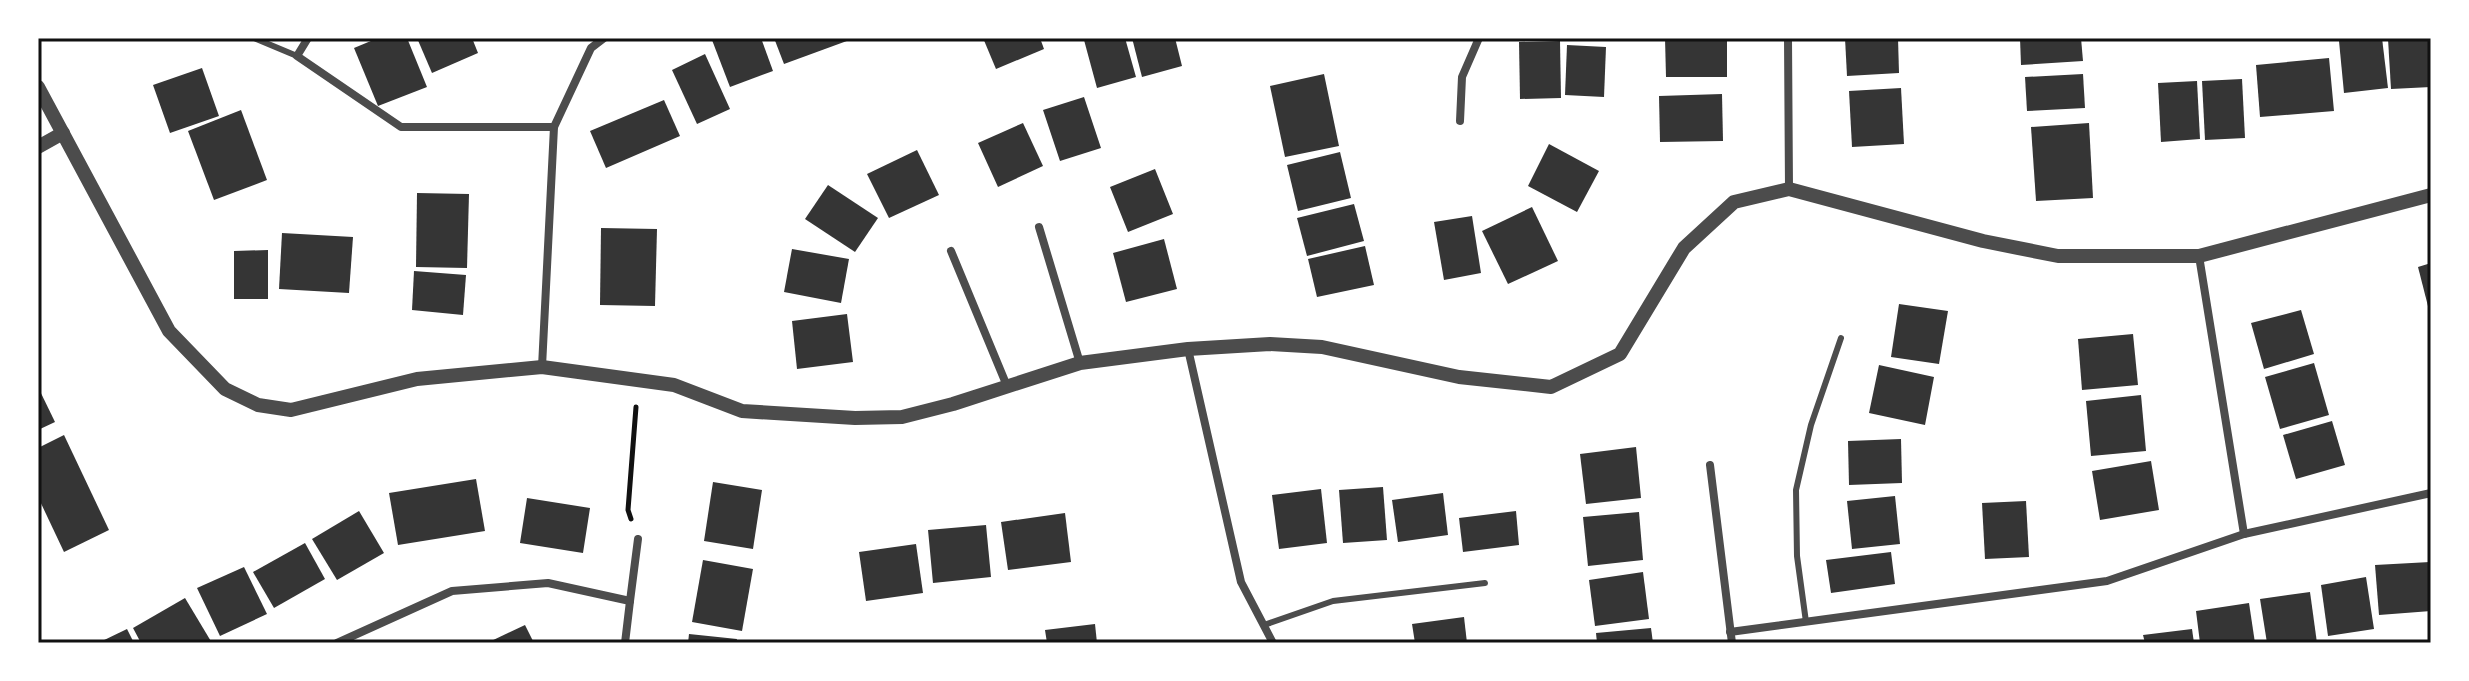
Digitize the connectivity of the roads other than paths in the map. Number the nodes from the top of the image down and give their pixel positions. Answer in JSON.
{"nodes":[{"id":1,"x":254,"y":38,"type":"edge"},
{"id":2,"x":308,"y":38,"type":"edge"},
{"id":3,"x":604,"y":38,"type":"edge"},
{"id":4,"x":1479,"y":38,"type":"edge"},
{"id":5,"x":1788,"y":38,"type":"edge"},
{"id":6,"x":297,"y":56,"type":"junction"},
{"id":7,"x":38,"y":87,"type":"edge"},
{"id":8,"x":1460,"y":121,"type":"dead end"},
{"id":9,"x":554,"y":127,"type":"junction"},
{"id":10,"x":63,"y":133,"type":"junction"},
{"id":11,"x":38,"y":147,"type":"edge"},
{"id":12,"x":1789,"y":189,"type":"junction"},
{"id":13,"x":2431,"y":195,"type":"edge"},
{"id":14,"x":1039,"y":227,"type":"dead end"},
{"id":15,"x":951,"y":251,"type":"dead end"},
{"id":16,"x":2199,"y":256,"type":"junction"},
{"id":17,"x":1841,"y":338,"type":"dead end"},
{"id":18,"x":1188,"y":349,"type":"junction"},
{"id":19,"x":1080,"y":363,"type":"junction"},
{"id":20,"x":542,"y":367,"type":"junction"},
{"id":21,"x":1007,"y":386,"type":"junction"},
{"id":22,"x":1710,"y":465,"type":"dead end"},
{"id":23,"x":2431,"y":493,"type":"edge"},
{"id":24,"x":2244,"y":534,"type":"junction"},
{"id":25,"x":638,"y":539,"type":"road end"},
{"id":26,"x":1485,"y":583,"type":"dead end"},
{"id":27,"x":630,"y":601,"type":"junction"},
{"id":28,"x":1806,"y":622,"type":"junction"},
{"id":29,"x":1264,"y":625,"type":"junction"},
{"id":30,"x":1730,"y":632,"type":"junction"},
{"id":31,"x":337,"y":643,"type":"edge"},
{"id":32,"x":625,"y":643,"type":"edge"},
{"id":33,"x":1273,"y":643,"type":"edge"},
{"id":34,"x":1732,"y":643,"type":"edge"}],
"edges":[{"from":1,"to":6,"type":"lane"},
{"from":2,"to":6,"type":"street"},
{"from":3,"to":9,"type":"street"},
{"from":4,"to":8,"type":"street"},
{"from":5,"to":12,"type":"street"},
{"from":6,"to":9,"type":"street"},
{"from":7,"to":10,"type":"street"},
{"from":9,"to":20,"type":"street"},
{"from":10,"to":11,"type":"street"},
{"from":10,"to":20,"type":"street"},
{"from":12,"to":16,"type":"street"},
{"from":12,"to":18,"type":"street"},
{"from":13,"to":16,"type":"street"},
{"from":14,"to":19,"type":"street"},
{"from":15,"to":21,"type":"street"},
{"from":16,"to":24,"type":"street"},
{"from":17,"to":28,"type":"lane"},
{"from":18,"to":19,"type":"street"},
{"from":18,"to":29,"type":"street"},
{"from":19,"to":21,"type":"street"},
{"from":20,"to":21,"type":"street"},
{"from":22,"to":30,"type":"street"},
{"from":23,"to":24,"type":"street"},
{"from":24,"to":28,"type":"street"},
{"from":25,"to":27,"type":"street"},
{"from":26,"to":29,"type":"lane"},
{"from":27,"to":31,"type":"street"},
{"from":27,"to":32,"type":"street"},
{"from":28,"to":30,"type":"street"},
{"from":29,"to":33,"type":"street"},
{"from":30,"to":34,"type":"street"}]}
